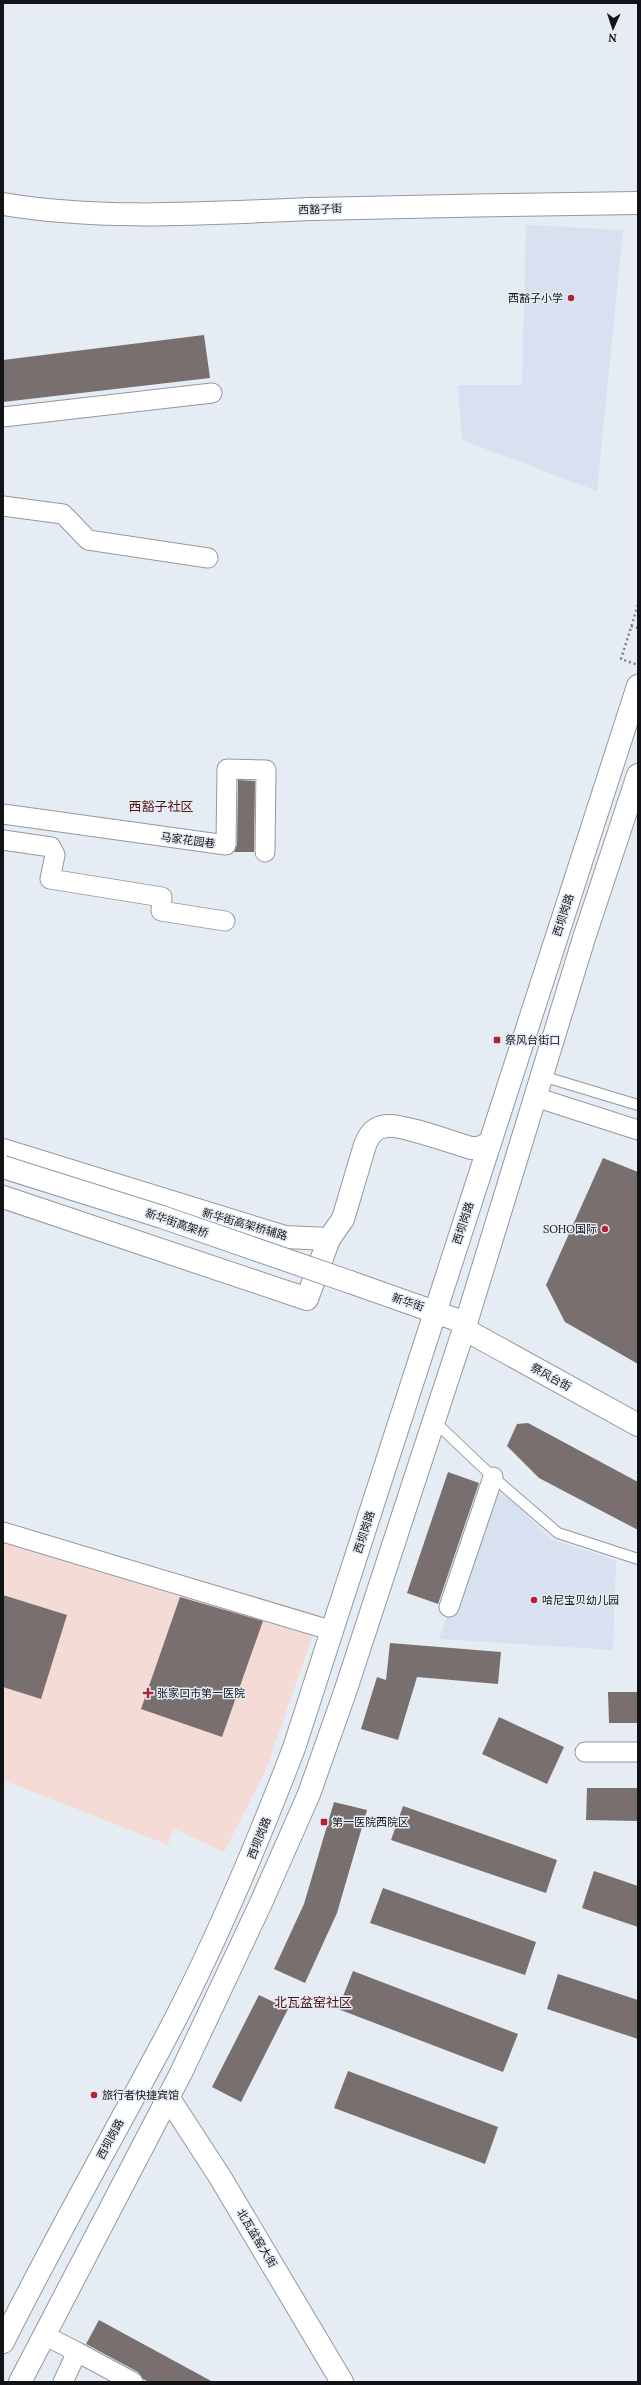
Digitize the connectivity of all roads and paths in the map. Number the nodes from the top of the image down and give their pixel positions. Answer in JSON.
{"nodes":[{"id":1,"x":3,"y":204,"type":"edge"},
{"id":2,"x":638,"y":204,"type":"edge"},
{"id":3,"x":212,"y":392,"type":"dead end"},
{"id":4,"x":3,"y":417,"type":"edge"},
{"id":5,"x":3,"y":506,"type":"edge"},
{"id":6,"x":208,"y":558,"type":"dead end"},
{"id":7,"x":638,"y":605,"type":"edge"},
{"id":8,"x":631,"y":626,"type":"junction"},
{"id":9,"x":638,"y":628,"type":"edge"},
{"id":10,"x":638,"y":665,"type":"edge"},
{"id":11,"x":638,"y":686,"type":"edge"},
{"id":12,"x":638,"y":775,"type":"edge"},
{"id":13,"x":3,"y":814,"type":"edge"},
{"id":14,"x":3,"y":840,"type":"edge"},
{"id":15,"x":265,"y":852,"type":"dead end"},
{"id":16,"x":225,"y":922,"type":"dead end"},
{"id":17,"x":542,"y":1076,"type":"junction"},
{"id":18,"x":535,"y":1097,"type":"junction"},
{"id":19,"x":638,"y":1105,"type":"edge"},
{"id":20,"x":638,"y":1130,"type":"edge"},
{"id":21,"x":489,"y":1143,"type":"junction"},
{"id":22,"x":3,"y":1150,"type":"edge"},
{"id":23,"x":3,"y":1167,"type":"edge"},
{"id":24,"x":3,"y":1178,"type":"edge"},
{"id":25,"x":3,"y":1197,"type":"edge"},
{"id":26,"x":329,"y":1239,"type":"junction"},
{"id":27,"x":348,"y":1287,"type":"junction"},
{"id":28,"x":433,"y":1317,"type":"junction"},
{"id":29,"x":464,"y":1328,"type":"junction"},
{"id":30,"x":434,"y":1421,"type":"junction"},
{"id":31,"x":638,"y":1424,"type":"edge"},
{"id":32,"x":493,"y":1478,"type":"junction"},
{"id":33,"x":3,"y":1532,"type":"edge"},
{"id":34,"x":638,"y":1559,"type":"edge"},
{"id":35,"x":448,"y":1607,"type":"dead end"},
{"id":36,"x":332,"y":1631,"type":"junction"},
{"id":37,"x":585,"y":1752,"type":"dead end"},
{"id":38,"x":638,"y":1752,"type":"edge"},
{"id":39,"x":140,"y":2084,"type":"junction"},
{"id":40,"x":168,"y":2097,"type":"junction"},
{"id":41,"x":44,"y":2335,"type":"junction"},
{"id":42,"x":3,"y":2342,"type":"edge"},
{"id":43,"x":77,"y":2352,"type":"junction"},
{"id":44,"x":20,"y":2382,"type":"edge"},
{"id":45,"x":63,"y":2382,"type":"edge"},
{"id":46,"x":133,"y":2382,"type":"edge"},
{"id":47,"x":342,"y":2382,"type":"edge"}],
"edges":[{"from":1,"to":2,"type":"main road","name":"西豁子街"},
{"from":3,"to":4,"type":"street"},
{"from":5,"to":6,"type":"street"},
{"from":7,"to":8,"type":"path"},
{"from":8,"to":9,"type":"path"},
{"from":8,"to":10,"type":"path"},
{"from":11,"to":21,"type":"main road","name":"西坝岗路"},
{"from":12,"to":17,"type":"main road"},
{"from":13,"to":15,"type":"street","name":"马家花园巷"},
{"from":14,"to":16,"type":"street"},
{"from":17,"to":18,"type":"main road"},
{"from":17,"to":19,"type":"lane"},
{"from":18,"to":20,"type":"street"},
{"from":18,"to":29,"type":"main road"},
{"from":21,"to":26,"type":"main road"},
{"from":21,"to":28,"type":"main road","name":"西坝岗路"},
{"from":22,"to":26,"type":"main road","name":"新华街高架桥辅路"},
{"from":23,"to":27,"type":"main road","name":"新华街高架桥","bridge":true},
{"from":24,"to":27,"type":"main road","name":"新华街高架桥"},
{"from":25,"to":26,"type":"main road"},
{"from":27,"to":28,"type":"main road","name":"新华街"},
{"from":28,"to":29,"type":"main road","name":"新华街"},
{"from":28,"to":36,"type":"main road","name":"西坝岗路"},
{"from":29,"to":30,"type":"main road"},
{"from":29,"to":31,"type":"main road","name":"祭风台街"},
{"from":30,"to":32,"type":"lane"},
{"from":30,"to":40,"type":"main road"},
{"from":32,"to":34,"type":"lane"},
{"from":32,"to":35,"type":"street"},
{"from":33,"to":36,"type":"street"},
{"from":36,"to":39,"type":"main road","name":"西坝岗路"},
{"from":37,"to":38,"type":"street"},
{"from":39,"to":40,"type":"main road"},
{"from":39,"to":42,"type":"main road","name":"西坝岗路"},
{"from":40,"to":41,"type":"main road"},
{"from":40,"to":47,"type":"main road","name":"北瓦盆窑大街"},
{"from":41,"to":43,"type":"street"},
{"from":41,"to":44,"type":"main road"},
{"from":43,"to":45,"type":"street"},
{"from":43,"to":46,"type":"street"}]}
